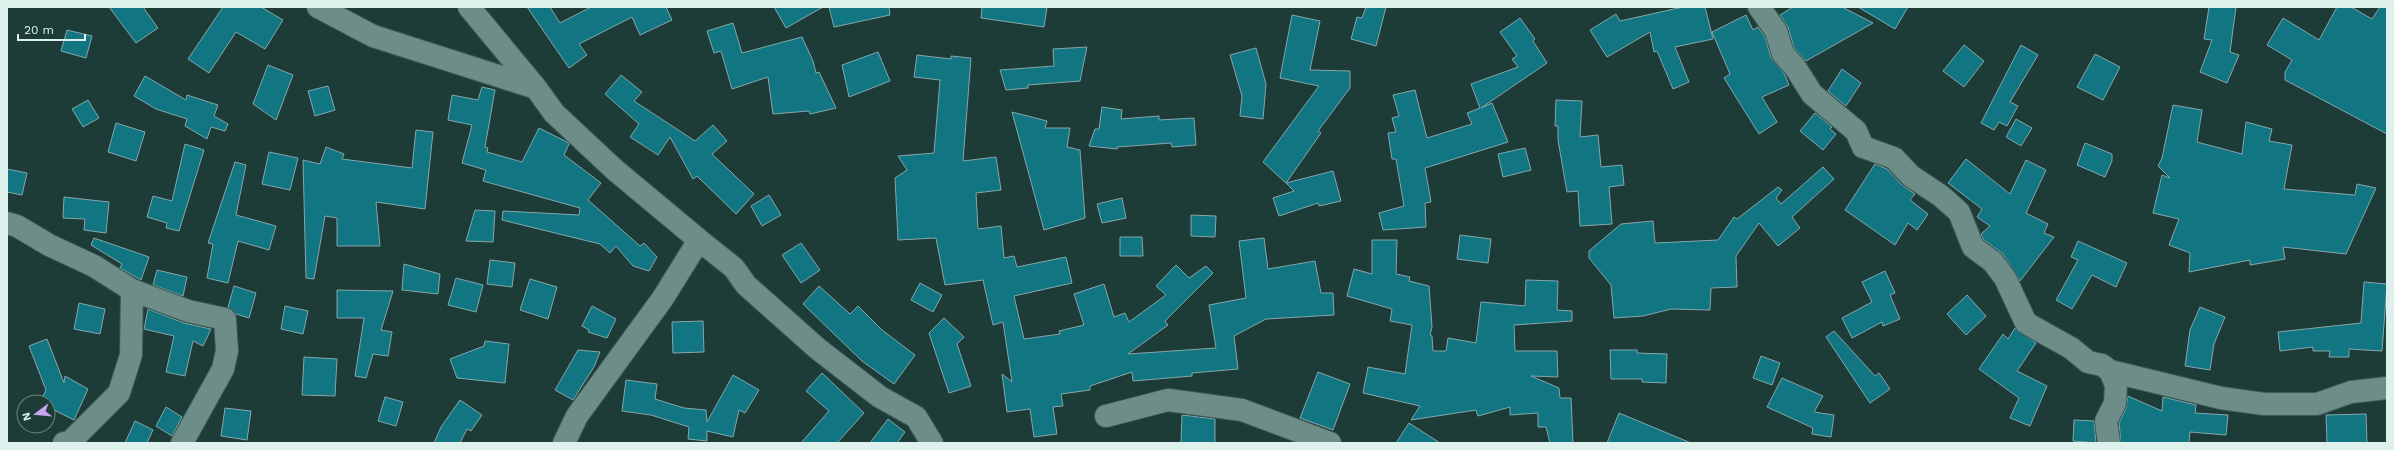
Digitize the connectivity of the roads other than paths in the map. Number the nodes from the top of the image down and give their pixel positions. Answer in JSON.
{"nodes":[{"id":1,"x":318,"y":7,"type":"edge"},
{"id":2,"x":469,"y":7,"type":"edge"},
{"id":3,"x":1759,"y":7,"type":"edge"},
{"id":4,"x":536,"y":88,"type":"junction"},
{"id":5,"x":7,"y":223,"type":"edge"},
{"id":6,"x":699,"y":240,"type":"junction"},
{"id":7,"x":132,"y":290,"type":"junction"},
{"id":8,"x":2110,"y":371,"type":"junction"},
{"id":9,"x":2387,"y":388,"type":"edge"},
{"id":10,"x":1106,"y":416,"type":"dead end"},
{"id":11,"x":64,"y":443,"type":"edge"},
{"id":12,"x":182,"y":443,"type":"edge"},
{"id":13,"x":564,"y":443,"type":"edge"},
{"id":14,"x":932,"y":443,"type":"edge"},
{"id":15,"x":1330,"y":443,"type":"edge"},
{"id":16,"x":2109,"y":443,"type":"edge"}],
"edges":[{"from":1,"to":4,"type":"street"},
{"from":2,"to":4,"type":"street"},
{"from":3,"to":8,"type":"street"},
{"from":4,"to":6,"type":"street"},
{"from":5,"to":7,"type":"street"},
{"from":6,"to":13,"type":"street"},
{"from":6,"to":14,"type":"street"},
{"from":7,"to":11,"type":"street"},
{"from":7,"to":12,"type":"street"},
{"from":8,"to":9,"type":"street"},
{"from":8,"to":16,"type":"street"},
{"from":10,"to":15,"type":"street"}]}
